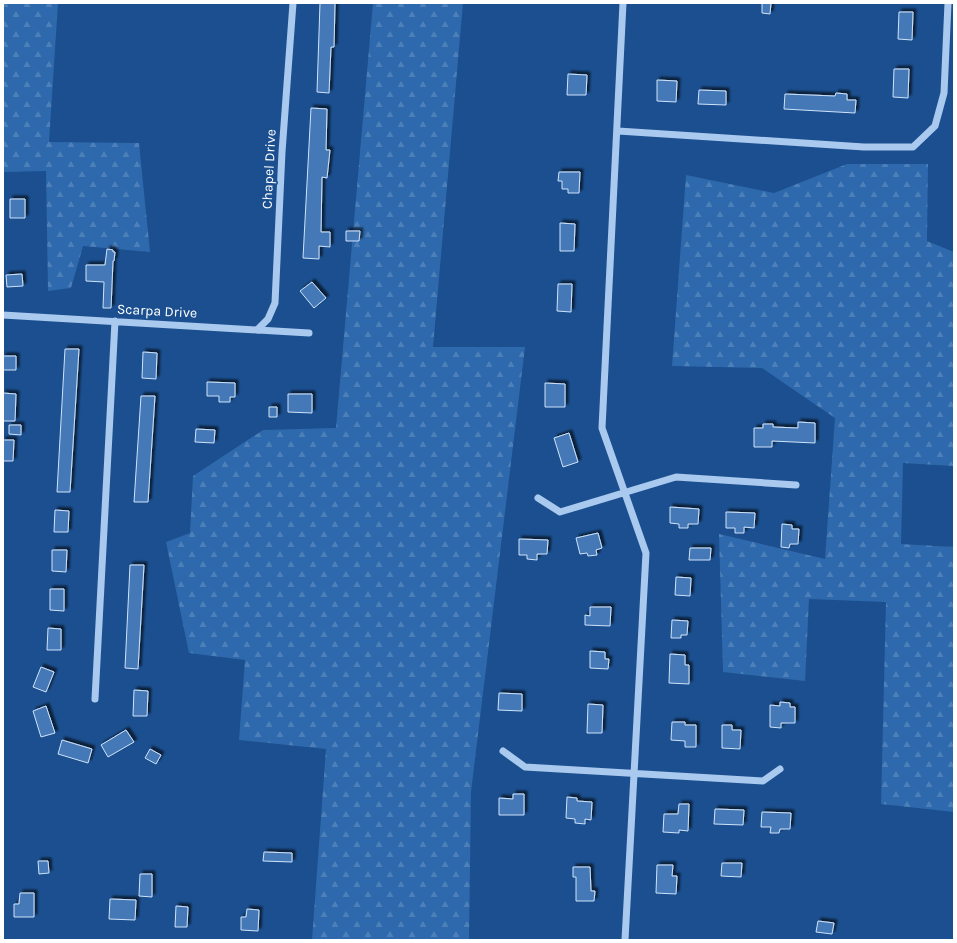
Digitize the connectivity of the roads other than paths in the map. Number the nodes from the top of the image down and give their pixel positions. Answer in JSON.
{"nodes":[{"id":1,"x":293,"y":3,"type":"edge"},
{"id":2,"x":623,"y":3,"type":"edge"},
{"id":3,"x":948,"y":3,"type":"edge"},
{"id":4,"x":618,"y":131,"type":"junction"},
{"id":5,"x":3,"y":315,"type":"edge"},
{"id":6,"x":115,"y":322,"type":"junction"},
{"id":7,"x":257,"y":330,"type":"junction"},
{"id":8,"x":309,"y":333,"type":"dead end"},
{"id":9,"x":796,"y":485,"type":"dead end"},
{"id":10,"x":625,"y":492,"type":"junction"},
{"id":11,"x":538,"y":498,"type":"dead end"},
{"id":12,"x":95,"y":699,"type":"dead end"},
{"id":13,"x":503,"y":751,"type":"dead end"},
{"id":14,"x":780,"y":769,"type":"dead end"},
{"id":15,"x":634,"y":774,"type":"junction"},
{"id":16,"x":625,"y":940,"type":"edge"}],
"edges":[{"from":1,"to":7,"type":"street","name":"Chapel Drive"},
{"from":2,"to":4,"type":"street"},
{"from":3,"to":4,"type":"street"},
{"from":4,"to":10,"type":"street"},
{"from":5,"to":6,"type":"street","name":"Scarpa Drive"},
{"from":6,"to":7,"type":"street","name":"Scarpa Drive"},
{"from":6,"to":12,"type":"street"},
{"from":7,"to":8,"type":"street","name":"Scarpa Drive"},
{"from":9,"to":10,"type":"street"},
{"from":10,"to":11,"type":"street"},
{"from":10,"to":15,"type":"street"},
{"from":13,"to":15,"type":"street"},
{"from":14,"to":15,"type":"street"},
{"from":15,"to":16,"type":"street"}]}
